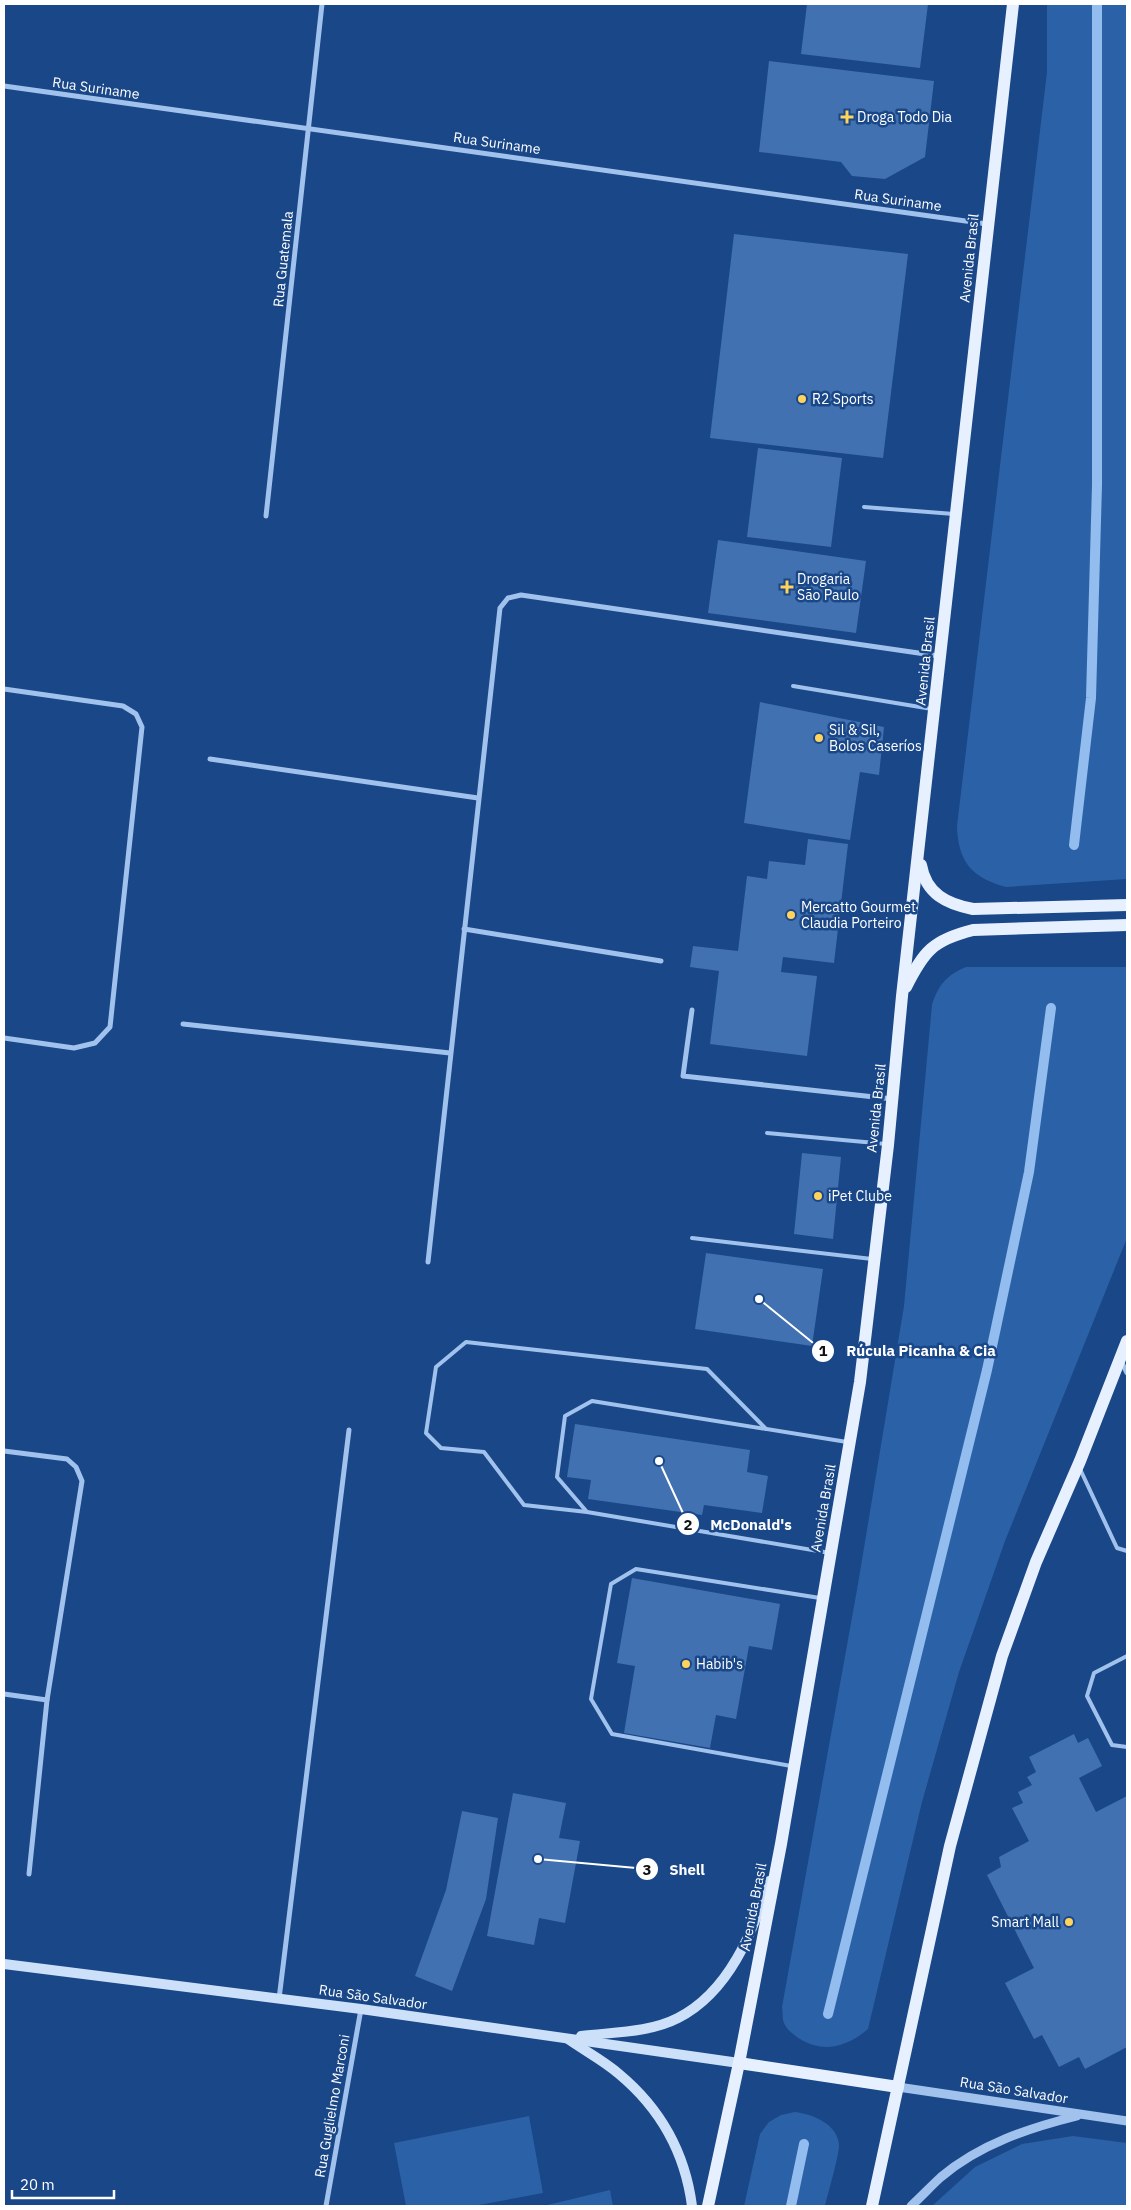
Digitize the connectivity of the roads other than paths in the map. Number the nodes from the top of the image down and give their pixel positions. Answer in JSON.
{"nodes":[{"id":1,"x":322,"y":4,"type":"edge"},
{"id":2,"x":1013,"y":4,"type":"edge"},
{"id":3,"x":4,"y":86,"type":"edge"},
{"id":4,"x":309,"y":128,"type":"junction"},
{"id":5,"x":988,"y":224,"type":"junction"},
{"id":6,"x":864,"y":507,"type":"dead end"},
{"id":7,"x":956,"y":514,"type":"junction"},
{"id":8,"x":266,"y":516,"type":"dead end"},
{"id":9,"x":940,"y":656,"type":"junction"},
{"id":10,"x":793,"y":686,"type":"dead end"},
{"id":11,"x":4,"y":689,"type":"edge"},
{"id":12,"x":934,"y":709,"type":"junction"},
{"id":13,"x":210,"y":759,"type":"dead end"},
{"id":14,"x":478,"y":798,"type":"junction"},
{"id":15,"x":919,"y":856,"type":"junction"},
{"id":16,"x":1127,"y":905,"type":"edge"},
{"id":17,"x":1127,"y":925,"type":"edge"},
{"id":18,"x":464,"y":929,"type":"junction"},
{"id":19,"x":661,"y":961,"type":"dead end"},
{"id":20,"x":902,"y":996,"type":"junction"},
{"id":21,"x":692,"y":1010,"type":"dead end"},
{"id":22,"x":183,"y":1024,"type":"dead end"},
{"id":23,"x":4,"y":1038,"type":"edge"},
{"id":24,"x":450,"y":1053,"type":"junction"},
{"id":25,"x":893,"y":1099,"type":"junction"},
{"id":26,"x":767,"y":1132,"type":"dead end"},
{"id":27,"x":888,"y":1145,"type":"junction"},
{"id":28,"x":692,"y":1238,"type":"dead end"},
{"id":29,"x":874,"y":1260,"type":"junction"},
{"id":30,"x":428,"y":1262,"type":"dead end"},
{"id":31,"x":1127,"y":1341,"type":"edge"},
{"id":32,"x":1120,"y":1359,"type":"junction"},
{"id":33,"x":1127,"y":1374,"type":"edge"},
{"id":34,"x":766,"y":1429,"type":"junction"},
{"id":35,"x":349,"y":1430,"type":"dead end"},
{"id":36,"x":850,"y":1442,"type":"junction"},
{"id":37,"x":4,"y":1451,"type":"edge"},
{"id":38,"x":1078,"y":1466,"type":"junction"},
{"id":39,"x":587,"y":1512,"type":"junction"},
{"id":40,"x":1127,"y":1551,"type":"edge"},
{"id":41,"x":830,"y":1553,"type":"junction"},
{"id":42,"x":823,"y":1598,"type":"junction"},
{"id":43,"x":1127,"y":1656,"type":"edge"},
{"id":44,"x":4,"y":1694,"type":"edge"},
{"id":45,"x":47,"y":1700,"type":"junction"},
{"id":46,"x":1127,"y":1748,"type":"edge"},
{"id":47,"x":794,"y":1767,"type":"junction"},
{"id":48,"x":781,"y":1844,"type":"junction"},
{"id":49,"x":30,"y":1874,"type":"dead end"},
{"id":50,"x":4,"y":1964,"type":"edge"},
{"id":51,"x":279,"y":1999,"type":"junction"},
{"id":52,"x":361,"y":2009,"type":"junction"},
{"id":53,"x":565,"y":2038,"type":"junction"},
{"id":54,"x":739,"y":2063,"type":"junction"},
{"id":55,"x":898,"y":2087,"type":"junction"},
{"id":56,"x":1082,"y":2114,"type":"junction"},
{"id":57,"x":1127,"y":2121,"type":"edge"},
{"id":58,"x":326,"y":2206,"type":"edge"},
{"id":59,"x":692,"y":2206,"type":"edge"},
{"id":60,"x":708,"y":2206,"type":"edge"},
{"id":61,"x":872,"y":2206,"type":"edge"},
{"id":62,"x":911,"y":2206,"type":"edge"}],
"edges":[{"from":1,"to":4,"type":"street","name":"Rua Guatemala"},
{"from":2,"to":5,"type":"main road","name":"Avenida Brasil"},
{"from":3,"to":4,"type":"street","name":"Rua Suriname"},
{"from":4,"to":5,"type":"street","name":"Rua Suriname"},
{"from":4,"to":8,"type":"street","name":"Rua Guatemala"},
{"from":5,"to":7,"type":"main road","name":"Avenida Brasil"},
{"from":6,"to":7,"type":"lane"},
{"from":7,"to":9,"type":"main road","name":"Avenida Brasil"},
{"from":9,"to":12,"type":"main road","name":"Avenida Brasil"},
{"from":9,"to":14,"type":"street"},
{"from":10,"to":12,"type":"lane"},
{"from":11,"to":23,"type":"street"},
{"from":12,"to":15,"type":"main road","name":"Avenida Brasil"},
{"from":13,"to":14,"type":"street"},
{"from":14,"to":18,"type":"street"},
{"from":15,"to":16,"type":"main road"},
{"from":15,"to":20,"type":"main road","name":"Avenida Brasil"},
{"from":17,"to":20,"type":"main road"},
{"from":18,"to":19,"type":"street"},
{"from":18,"to":24,"type":"street"},
{"from":20,"to":25,"type":"main road","name":"Avenida Brasil"},
{"from":21,"to":25,"type":"street"},
{"from":22,"to":24,"type":"street"},
{"from":24,"to":30,"type":"street"},
{"from":25,"to":27,"type":"main road","name":"Avenida Brasil"},
{"from":26,"to":27,"type":"lane"},
{"from":27,"to":29,"type":"main road","name":"Avenida Brasil"},
{"from":28,"to":29,"type":"lane"},
{"from":29,"to":36,"type":"main road","name":"Avenida Brasil"},
{"from":31,"to":32,"type":"main road"},
{"from":32,"to":33,"type":"street"},
{"from":32,"to":38,"type":"main road"},
{"from":34,"to":36,"type":"lane"},
{"from":34,"to":39,"type":"lane"},
{"from":34,"to":39,"type":"lane"},
{"from":35,"to":51,"type":"street"},
{"from":36,"to":41,"type":"main road","name":"Avenida Brasil"},
{"from":37,"to":45,"type":"street"},
{"from":38,"to":40,"type":"lane"},
{"from":38,"to":55,"type":"main road"},
{"from":39,"to":41,"type":"lane"},
{"from":41,"to":42,"type":"main road","name":"Avenida Brasil"},
{"from":42,"to":47,"type":"main road","name":"Avenida Brasil"},
{"from":42,"to":47,"type":"lane"},
{"from":43,"to":46,"type":"lane"},
{"from":44,"to":45,"type":"street"},
{"from":45,"to":49,"type":"street"},
{"from":47,"to":48,"type":"main road","name":"Avenida Brasil"},
{"from":48,"to":53,"type":"main road"},
{"from":48,"to":54,"type":"main road","name":"Avenida Brasil"},
{"from":50,"to":51,"type":"main road","name":"Rua São Salvador"},
{"from":51,"to":52,"type":"main road","name":"Rua São Salvador"},
{"from":52,"to":53,"type":"main road","name":"Rua São Salvador"},
{"from":52,"to":58,"type":"street","name":"Rua Guglielmo Marconi"},
{"from":53,"to":54,"type":"main road","name":"Rua São Salvador"},
{"from":53,"to":59,"type":"main road"},
{"from":54,"to":55,"type":"main road"},
{"from":54,"to":60,"type":"main road","name":"Avenida Brasil"},
{"from":55,"to":56,"type":"street","name":"Rua São Salvador"},
{"from":55,"to":61,"type":"main road"},
{"from":56,"to":57,"type":"street","name":"Rua São Salvador"},
{"from":56,"to":62,"type":"street"}]}
